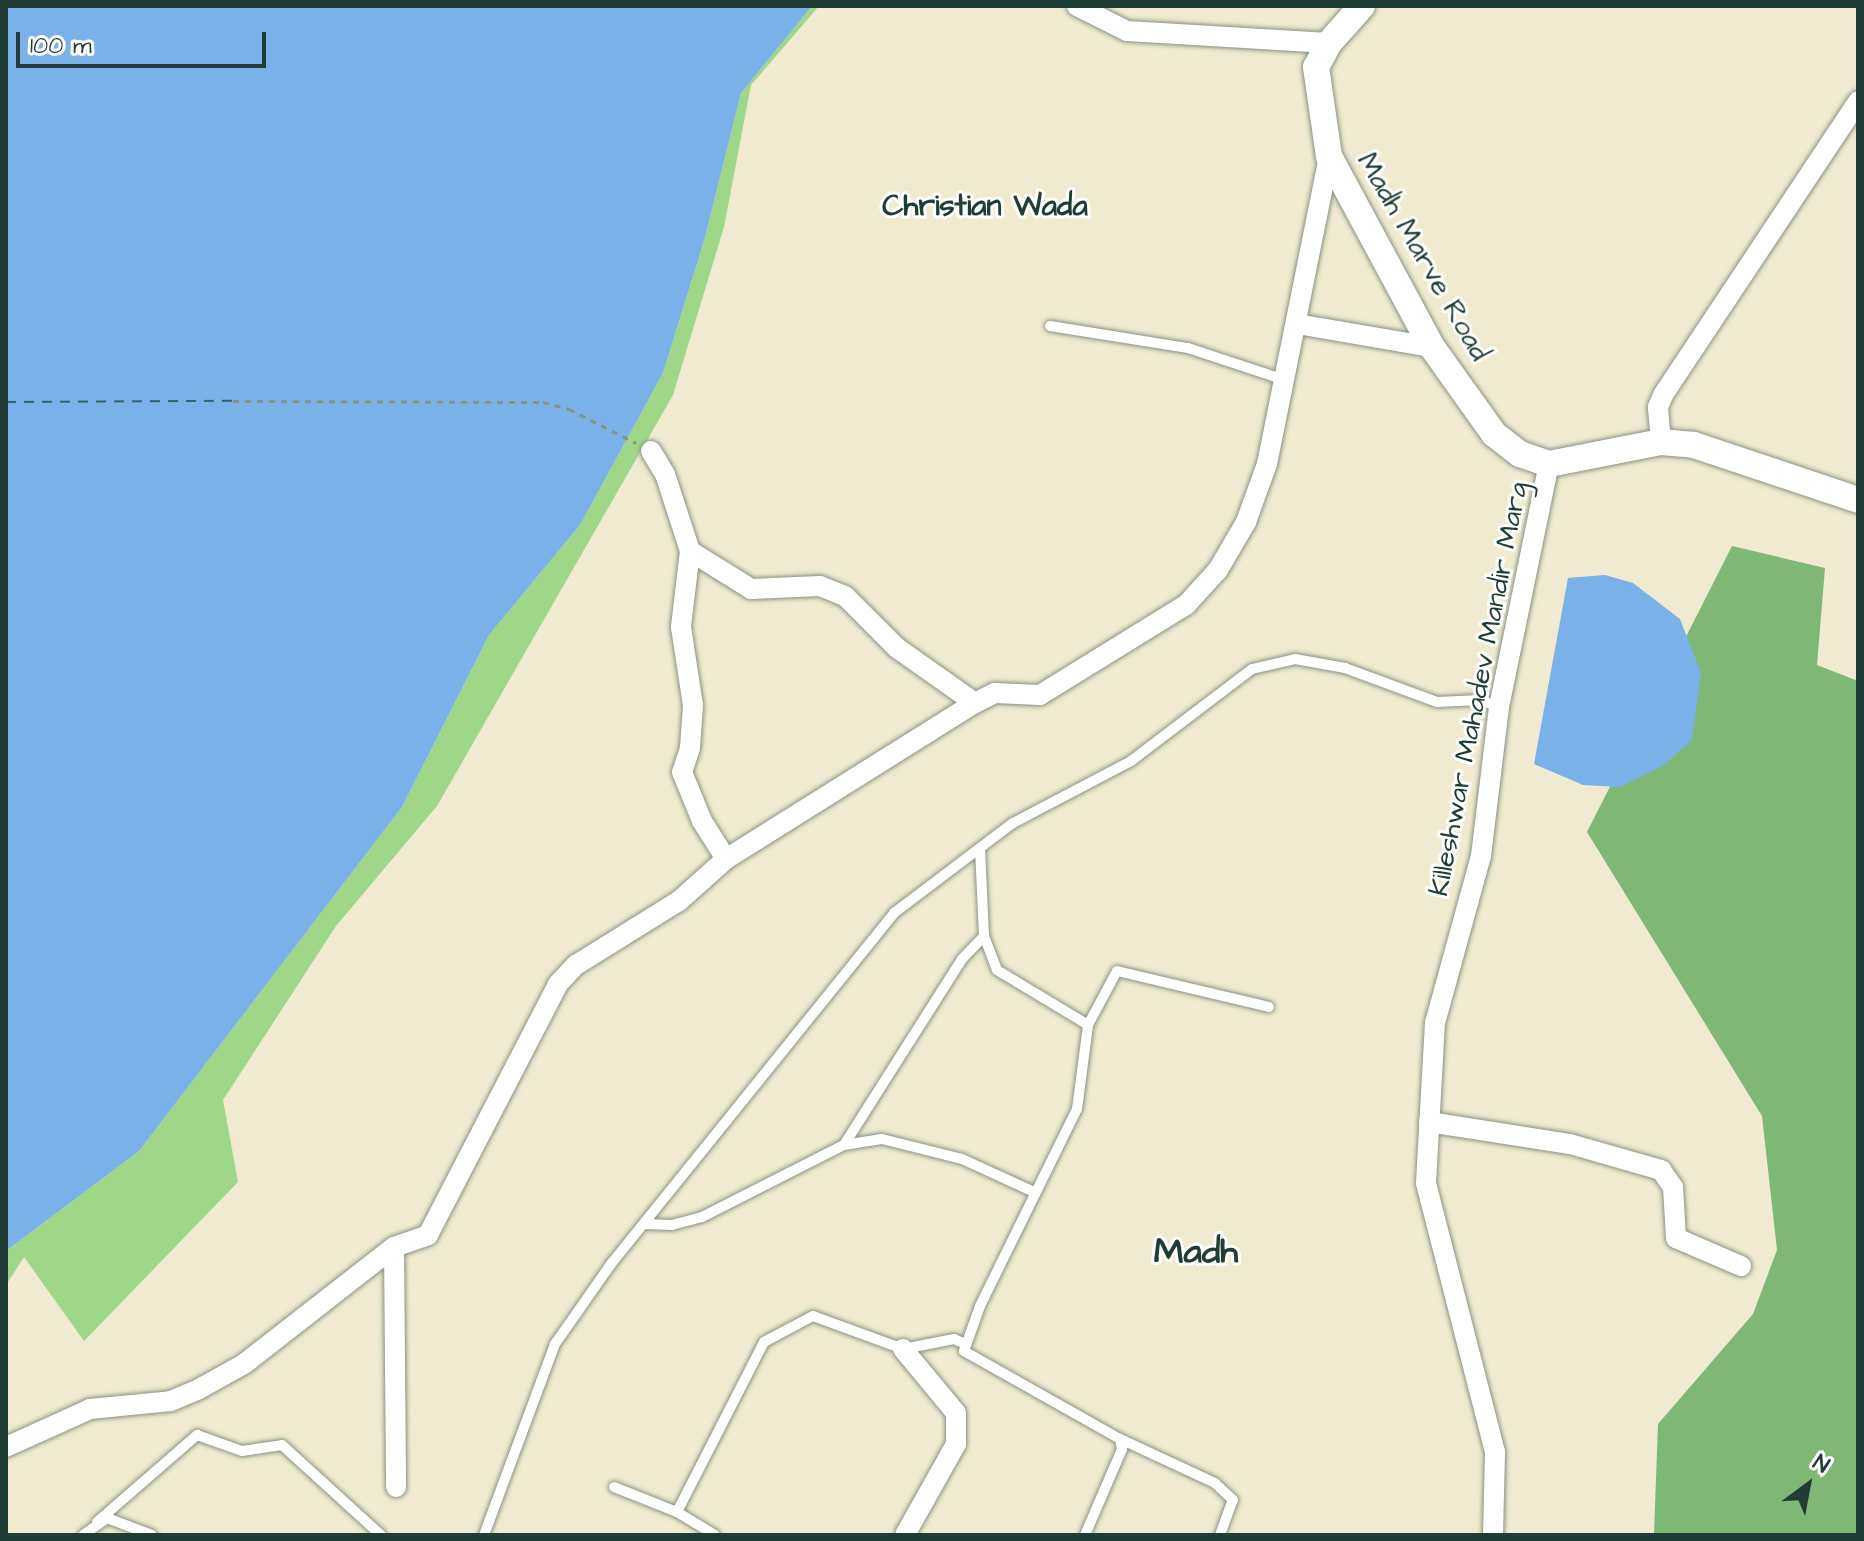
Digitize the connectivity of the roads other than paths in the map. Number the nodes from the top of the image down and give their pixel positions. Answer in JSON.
{"nodes":[{"id":1,"x":1077,"y":6,"type":"edge"},
{"id":2,"x":1362,"y":6,"type":"edge"},
{"id":3,"x":1329,"y":43,"type":"junction"},
{"id":4,"x":1858,"y":101,"type":"edge"},
{"id":5,"x":1329,"y":156,"type":"junction"},
{"id":6,"x":1297,"y":324,"type":"junction"},
{"id":7,"x":1050,"y":326,"type":"dead end"},
{"id":8,"x":1432,"y":347,"type":"junction"},
{"id":9,"x":1286,"y":380,"type":"junction"},
{"id":10,"x":1661,"y":442,"type":"junction"},
{"id":11,"x":651,"y":451,"type":"road end"},
{"id":12,"x":1549,"y":464,"type":"junction"},
{"id":13,"x":1858,"y":500,"type":"edge"},
{"id":14,"x":690,"y":551,"type":"junction"},
{"id":15,"x":975,"y":703,"type":"junction"},
{"id":16,"x":1499,"y":707,"type":"junction"},
{"id":17,"x":980,"y":848,"type":"junction"},
{"id":18,"x":726,"y":859,"type":"junction"},
{"id":19,"x":984,"y":936,"type":"junction"},
{"id":20,"x":1269,"y":1007,"type":"dead end"},
{"id":21,"x":1088,"y":1025,"type":"junction"},
{"id":22,"x":1429,"y":1122,"type":"junction"},
{"id":23,"x":844,"y":1145,"type":"junction"},
{"id":24,"x":1034,"y":1192,"type":"junction"},
{"id":25,"x":644,"y":1224,"type":"junction"},
{"id":26,"x":394,"y":1247,"type":"junction"},
{"id":27,"x":1741,"y":1266,"type":"dead end"},
{"id":28,"x":965,"y":1344,"type":"junction"},
{"id":29,"x":903,"y":1349,"type":"junction"},
{"id":30,"x":1120,"y":1439,"type":"junction"},
{"id":31,"x":6,"y":1447,"type":"edge"},
{"id":32,"x":396,"y":1487,"type":"dead end"},
{"id":33,"x":614,"y":1487,"type":"dead end"},
{"id":34,"x":677,"y":1512,"type":"junction"},
{"id":35,"x":97,"y":1522,"type":"junction"},
{"id":36,"x":83,"y":1535,"type":"edge"},
{"id":37,"x":152,"y":1535,"type":"edge"},
{"id":38,"x":381,"y":1535,"type":"edge"},
{"id":39,"x":484,"y":1535,"type":"edge"},
{"id":40,"x":715,"y":1535,"type":"edge"},
{"id":41,"x":905,"y":1535,"type":"edge"},
{"id":42,"x":1085,"y":1535,"type":"edge"},
{"id":43,"x":1220,"y":1535,"type":"edge"},
{"id":44,"x":1493,"y":1535,"type":"edge"}],
"edges":[{"from":1,"to":3,"type":"street"},
{"from":2,"to":3,"type":"street","name":"Madh Marve Road"},
{"from":3,"to":5,"type":"street","name":"Madh Marve Road"},
{"from":4,"to":10,"type":"street"},
{"from":5,"to":6,"type":"street"},
{"from":5,"to":8,"type":"street","name":"Madh Marve Road"},
{"from":6,"to":8,"type":"street"},
{"from":6,"to":9,"type":"street"},
{"from":7,"to":9,"type":"lane"},
{"from":8,"to":12,"type":"street","name":"Madh Marve Road"},
{"from":9,"to":15,"type":"street"},
{"from":10,"to":12,"type":"street"},
{"from":10,"to":13,"type":"street"},
{"from":11,"to":14,"type":"street"},
{"from":12,"to":16,"type":"street","name":"Killeshwar Mahadev Mandir Marg"},
{"from":14,"to":15,"type":"street"},
{"from":14,"to":18,"type":"street"},
{"from":15,"to":18,"type":"street"},
{"from":16,"to":17,"type":"lane"},
{"from":16,"to":22,"type":"street","name":"Killeshwar Mahadev Mandir Marg"},
{"from":17,"to":19,"type":"lane"},
{"from":17,"to":25,"type":"lane"},
{"from":18,"to":26,"type":"street"},
{"from":19,"to":21,"type":"lane"},
{"from":19,"to":23,"type":"lane"},
{"from":20,"to":21,"type":"lane"},
{"from":21,"to":24,"type":"lane"},
{"from":22,"to":27,"type":"street"},
{"from":22,"to":44,"type":"street","name":"Killeshwar Mahadev Mandir Marg"},
{"from":23,"to":24,"type":"lane"},
{"from":23,"to":25,"type":"lane"},
{"from":24,"to":28,"type":"lane"},
{"from":25,"to":39,"type":"lane"},
{"from":26,"to":31,"type":"street"},
{"from":26,"to":32,"type":"street"},
{"from":28,"to":29,"type":"lane"},
{"from":28,"to":30,"type":"lane"},
{"from":29,"to":34,"type":"lane"},
{"from":29,"to":41,"type":"street"},
{"from":30,"to":42,"type":"lane"},
{"from":30,"to":43,"type":"lane"},
{"from":33,"to":34,"type":"lane"},
{"from":34,"to":40,"type":"lane"},
{"from":35,"to":36,"type":"lane"},
{"from":35,"to":37,"type":"lane"},
{"from":35,"to":38,"type":"lane"}]}
